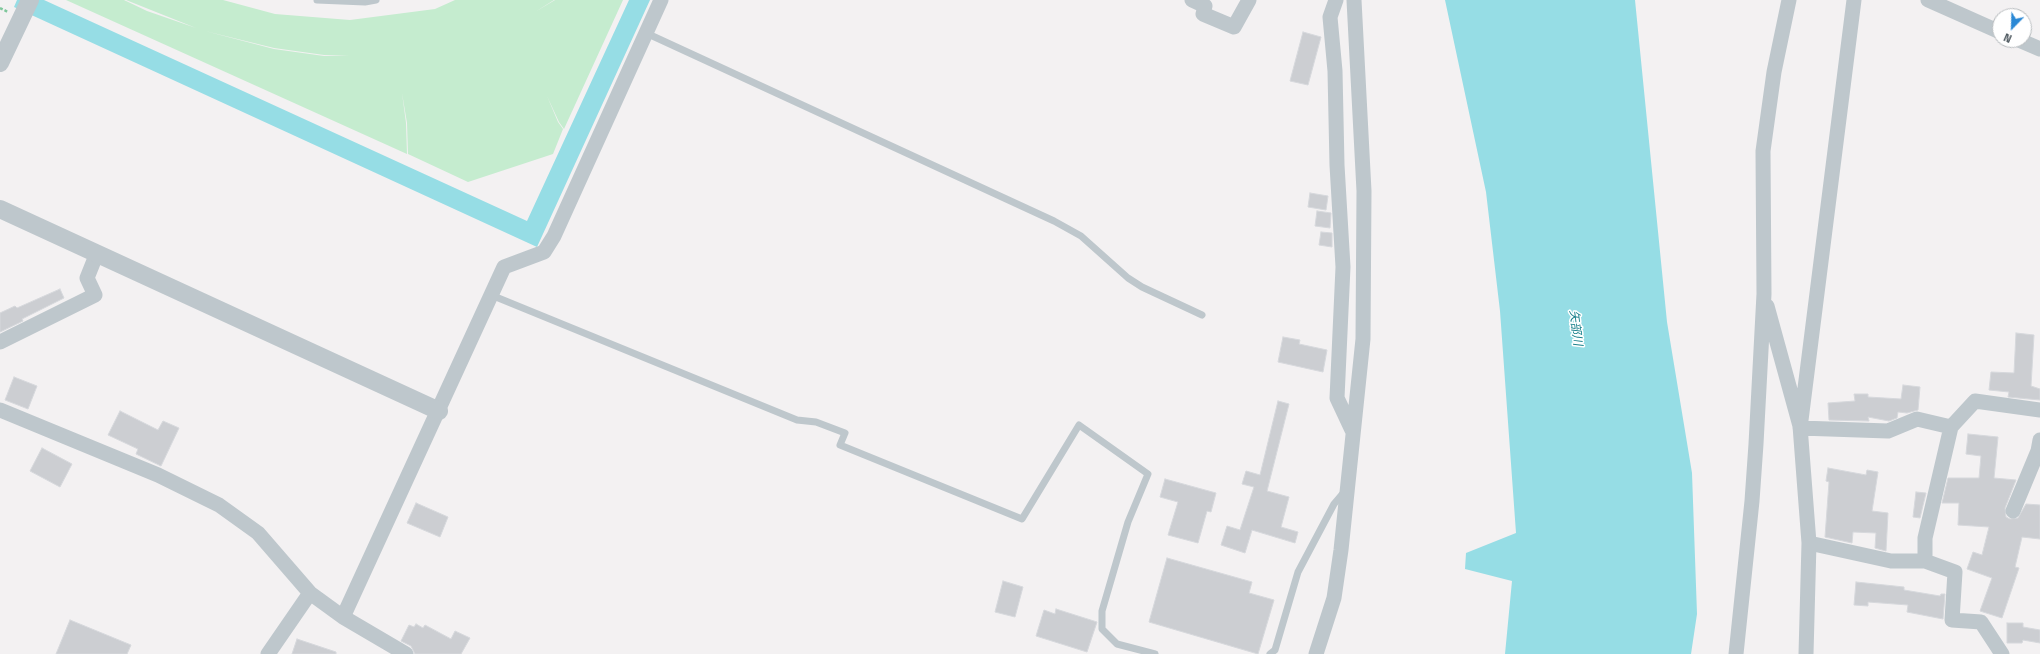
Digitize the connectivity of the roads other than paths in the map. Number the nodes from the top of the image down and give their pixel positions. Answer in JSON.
{"nodes":[{"id":1,"x":317,"y":0,"type":"edge"},
{"id":2,"x":376,"y":0,"type":"edge"},
{"id":3,"x":661,"y":0,"type":"edge"},
{"id":4,"x":1192,"y":0,"type":"edge"},
{"id":5,"x":1249,"y":0,"type":"edge"},
{"id":6,"x":1330,"y":0,"type":"edge"},
{"id":7,"x":1336,"y":0,"type":"edge"},
{"id":8,"x":1354,"y":0,"type":"edge"},
{"id":9,"x":1789,"y":0,"type":"edge"},
{"id":10,"x":1854,"y":0,"type":"edge"},
{"id":11,"x":1928,"y":0,"type":"edge"},
{"id":12,"x":26,"y":8,"type":"edge"},
{"id":13,"x":1330,"y":17,"type":"junction"},
{"id":14,"x":1992,"y":28,"type":"edge"},
{"id":15,"x":646,"y":33,"type":"junction"},
{"id":16,"x":0,"y":63,"type":"edge"},
{"id":17,"x":0,"y":209,"type":"edge"},
{"id":18,"x":97,"y":253,"type":"junction"},
{"id":19,"x":1764,"y":294,"type":"junction"},
{"id":20,"x":491,"y":295,"type":"junction"},
{"id":21,"x":1202,"y":314,"type":"dead end"},
{"id":22,"x":0,"y":342,"type":"edge"},
{"id":23,"x":0,"y":410,"type":"edge"},
{"id":24,"x":2040,"y":410,"type":"edge"},
{"id":25,"x":439,"y":411,"type":"junction"},
{"id":26,"x":1951,"y":427,"type":"junction"},
{"id":27,"x":1800,"y":428,"type":"junction"},
{"id":28,"x":1353,"y":431,"type":"junction"},
{"id":29,"x":2040,"y":440,"type":"edge"},
{"id":30,"x":1347,"y":489,"type":"junction"},
{"id":31,"x":2013,"y":511,"type":"dead end"},
{"id":32,"x":1809,"y":543,"type":"junction"},
{"id":33,"x":1925,"y":561,"type":"junction"},
{"id":34,"x":310,"y":593,"type":"junction"},
{"id":35,"x":343,"y":617,"type":"junction"},
{"id":36,"x":268,"y":654,"type":"edge"},
{"id":37,"x":406,"y":654,"type":"edge"},
{"id":38,"x":1155,"y":654,"type":"edge"},
{"id":39,"x":1270,"y":654,"type":"edge"},
{"id":40,"x":1316,"y":654,"type":"edge"},
{"id":41,"x":1736,"y":654,"type":"edge"},
{"id":42,"x":1806,"y":654,"type":"edge"},
{"id":43,"x":2002,"y":654,"type":"edge"}],
"edges":[{"from":1,"to":2,"type":"lane"},
{"from":3,"to":15,"type":"street"},
{"from":4,"to":5,"type":"street"},
{"from":6,"to":13,"type":"street"},
{"from":7,"to":13,"type":"street"},
{"from":8,"to":28,"type":"street"},
{"from":9,"to":19,"type":"street"},
{"from":10,"to":27,"type":"street"},
{"from":11,"to":14,"type":"street"},
{"from":12,"to":16,"type":"street"},
{"from":13,"to":28,"type":"street"},
{"from":15,"to":20,"type":"street"},
{"from":15,"to":21,"type":"lane"},
{"from":17,"to":18,"type":"street"},
{"from":18,"to":22,"type":"street"},
{"from":18,"to":25,"type":"street"},
{"from":19,"to":27,"type":"street"},
{"from":19,"to":41,"type":"street"},
{"from":20,"to":25,"type":"street"},
{"from":20,"to":38,"type":"lane"},
{"from":23,"to":34,"type":"street"},
{"from":24,"to":26,"type":"street"},
{"from":25,"to":35,"type":"street"},
{"from":26,"to":27,"type":"street"},
{"from":26,"to":33,"type":"street"},
{"from":27,"to":32,"type":"street"},
{"from":28,"to":30,"type":"street"},
{"from":29,"to":31,"type":"street"},
{"from":30,"to":39,"type":"lane"},
{"from":30,"to":40,"type":"street"},
{"from":32,"to":33,"type":"street"},
{"from":32,"to":42,"type":"street"},
{"from":33,"to":43,"type":"street"},
{"from":34,"to":35,"type":"street"},
{"from":34,"to":36,"type":"street"},
{"from":35,"to":37,"type":"street"}]}
